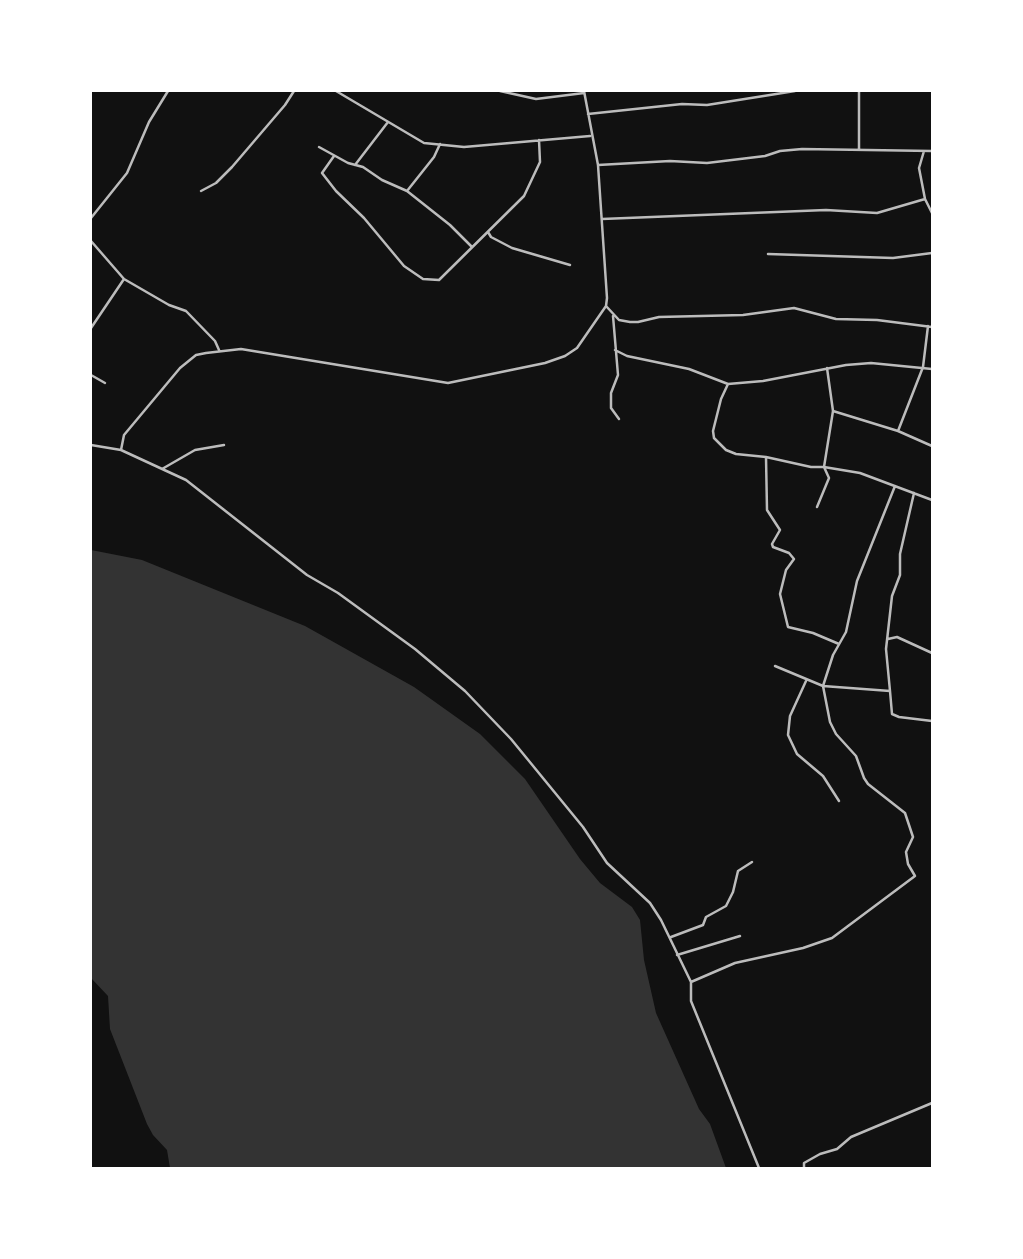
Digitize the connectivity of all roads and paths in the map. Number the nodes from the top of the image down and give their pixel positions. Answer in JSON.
{"nodes":[{"id":1,"x":168,"y":91,"type":"edge"},
{"id":2,"x":294,"y":91,"type":"edge"},
{"id":3,"x":336,"y":91,"type":"edge"},
{"id":4,"x":500,"y":91,"type":"edge"},
{"id":5,"x":795,"y":91,"type":"edge"},
{"id":6,"x":859,"y":91,"type":"edge"},
{"id":7,"x":584,"y":92,"type":"edge"},
{"id":8,"x":588,"y":114,"type":"junction"},
{"id":9,"x":388,"y":122,"type":"junction"},
{"id":10,"x":590,"y":136,"type":"junction"},
{"id":11,"x":539,"y":140,"type":"junction"},
{"id":12,"x":440,"y":144,"type":"junction"},
{"id":13,"x":319,"y":147,"type":"dead end"},
{"id":14,"x":860,"y":150,"type":"junction"},
{"id":15,"x":924,"y":151,"type":"junction"},
{"id":16,"x":932,"y":151,"type":"edge"},
{"id":17,"x":334,"y":156,"type":"junction"},
{"id":18,"x":355,"y":165,"type":"junction"},
{"id":19,"x":598,"y":165,"type":"junction"},
{"id":20,"x":201,"y":191,"type":"dead end"},
{"id":21,"x":408,"y":191,"type":"junction"},
{"id":22,"x":925,"y":199,"type":"junction"},
{"id":23,"x":932,"y":213,"type":"edge"},
{"id":24,"x":91,"y":218,"type":"edge"},
{"id":25,"x":602,"y":219,"type":"junction"},
{"id":26,"x":488,"y":232,"type":"junction"},
{"id":27,"x":91,"y":241,"type":"edge"},
{"id":28,"x":472,"y":247,"type":"junction"},
{"id":29,"x":932,"y":253,"type":"edge"},
{"id":30,"x":768,"y":254,"type":"dead end"},
{"id":31,"x":570,"y":265,"type":"dead end"},
{"id":32,"x":124,"y":279,"type":"junction"},
{"id":33,"x":606,"y":306,"type":"junction"},
{"id":34,"x":614,"y":316,"type":"junction"},
{"id":35,"x":930,"y":327,"type":"edge"},
{"id":36,"x":91,"y":328,"type":"edge"},
{"id":37,"x":220,"y":350,"type":"junction"},
{"id":38,"x":615,"y":350,"type":"junction"},
{"id":39,"x":827,"y":368,"type":"junction"},
{"id":40,"x":923,"y":368,"type":"junction"},
{"id":41,"x":932,"y":368,"type":"edge"},
{"id":42,"x":91,"y":375,"type":"edge"},
{"id":43,"x":105,"y":383,"type":"dead end"},
{"id":44,"x":728,"y":384,"type":"junction"},
{"id":45,"x":833,"y":411,"type":"junction"},
{"id":46,"x":619,"y":419,"type":"dead end"},
{"id":47,"x":898,"y":431,"type":"junction"},
{"id":48,"x":91,"y":445,"type":"edge"},
{"id":49,"x":224,"y":445,"type":"dead end"},
{"id":50,"x":932,"y":446,"type":"edge"},
{"id":51,"x":121,"y":450,"type":"junction"},
{"id":52,"x":766,"y":457,"type":"junction"},
{"id":53,"x":824,"y":467,"type":"junction"},
{"id":54,"x":162,"y":469,"type":"junction"},
{"id":55,"x":895,"y":486,"type":"junction"},
{"id":56,"x":914,"y":494,"type":"junction"},
{"id":57,"x":932,"y":500,"type":"edge"},
{"id":58,"x":817,"y":507,"type":"dead end"},
{"id":59,"x":888,"y":639,"type":"junction"},
{"id":60,"x":839,"y":644,"type":"junction"},
{"id":61,"x":932,"y":653,"type":"edge"},
{"id":62,"x":775,"y":666,"type":"dead end"},
{"id":63,"x":806,"y":681,"type":"junction"},
{"id":64,"x":823,"y":686,"type":"junction"},
{"id":65,"x":890,"y":691,"type":"junction"},
{"id":66,"x":932,"y":721,"type":"edge"},
{"id":67,"x":839,"y":801,"type":"dead end"},
{"id":68,"x":752,"y":862,"type":"dead end"},
{"id":69,"x":740,"y":936,"type":"dead end"},
{"id":70,"x":671,"y":937,"type":"junction"},
{"id":71,"x":677,"y":955,"type":"junction"},
{"id":72,"x":691,"y":982,"type":"junction"},
{"id":73,"x":932,"y":1102,"type":"edge"},
{"id":74,"x":759,"y":1168,"type":"edge"},
{"id":75,"x":804,"y":1168,"type":"edge"}],
"edges":[{"from":1,"to":24,"type":"street"},
{"from":2,"to":20,"type":"street"},
{"from":3,"to":9,"type":"street"},
{"from":4,"to":7,"type":"street"},
{"from":5,"to":8,"type":"street"},
{"from":6,"to":14,"type":"street"},
{"from":7,"to":8,"type":"street"},
{"from":8,"to":10,"type":"street"},
{"from":9,"to":12,"type":"street"},
{"from":9,"to":18,"type":"street"},
{"from":10,"to":11,"type":"street"},
{"from":10,"to":19,"type":"street"},
{"from":11,"to":12,"type":"street"},
{"from":11,"to":26,"type":"street"},
{"from":12,"to":21,"type":"street"},
{"from":13,"to":17,"type":"street"},
{"from":14,"to":15,"type":"street"},
{"from":14,"to":19,"type":"street"},
{"from":15,"to":16,"type":"street"},
{"from":15,"to":22,"type":"street"},
{"from":17,"to":18,"type":"street"},
{"from":17,"to":28,"type":"street"},
{"from":18,"to":21,"type":"street"},
{"from":19,"to":25,"type":"street"},
{"from":21,"to":28,"type":"street"},
{"from":22,"to":23,"type":"street"},
{"from":22,"to":25,"type":"street"},
{"from":25,"to":33,"type":"street"},
{"from":26,"to":28,"type":"street"},
{"from":26,"to":31,"type":"street"},
{"from":27,"to":32,"type":"street"},
{"from":29,"to":30,"type":"street"},
{"from":32,"to":36,"type":"street"},
{"from":32,"to":37,"type":"street"},
{"from":33,"to":34,"type":"street"},
{"from":33,"to":37,"type":"street"},
{"from":34,"to":35,"type":"street"},
{"from":34,"to":38,"type":"street"},
{"from":35,"to":40,"type":"street"},
{"from":37,"to":51,"type":"street"},
{"from":38,"to":44,"type":"street"},
{"from":38,"to":46,"type":"street"},
{"from":39,"to":40,"type":"street"},
{"from":39,"to":44,"type":"street"},
{"from":39,"to":45,"type":"street"},
{"from":40,"to":41,"type":"street"},
{"from":40,"to":47,"type":"street"},
{"from":42,"to":43,"type":"street"},
{"from":44,"to":52,"type":"street"},
{"from":45,"to":47,"type":"street"},
{"from":45,"to":53,"type":"street"},
{"from":47,"to":50,"type":"street"},
{"from":48,"to":51,"type":"street"},
{"from":49,"to":54,"type":"street"},
{"from":51,"to":54,"type":"street"},
{"from":52,"to":53,"type":"street"},
{"from":52,"to":60,"type":"street"},
{"from":53,"to":55,"type":"street"},
{"from":53,"to":58,"type":"street"},
{"from":54,"to":70,"type":"street"},
{"from":55,"to":56,"type":"street"},
{"from":55,"to":60,"type":"street"},
{"from":56,"to":57,"type":"street"},
{"from":56,"to":59,"type":"street"},
{"from":59,"to":61,"type":"street"},
{"from":59,"to":65,"type":"street"},
{"from":60,"to":64,"type":"street"},
{"from":62,"to":63,"type":"street"},
{"from":63,"to":64,"type":"street"},
{"from":63,"to":67,"type":"street"},
{"from":64,"to":65,"type":"street"},
{"from":64,"to":72,"type":"street"},
{"from":65,"to":66,"type":"street"},
{"from":68,"to":70,"type":"street"},
{"from":69,"to":71,"type":"street"},
{"from":70,"to":71,"type":"street"},
{"from":71,"to":72,"type":"street"},
{"from":72,"to":74,"type":"street"},
{"from":73,"to":75,"type":"street"}]}
